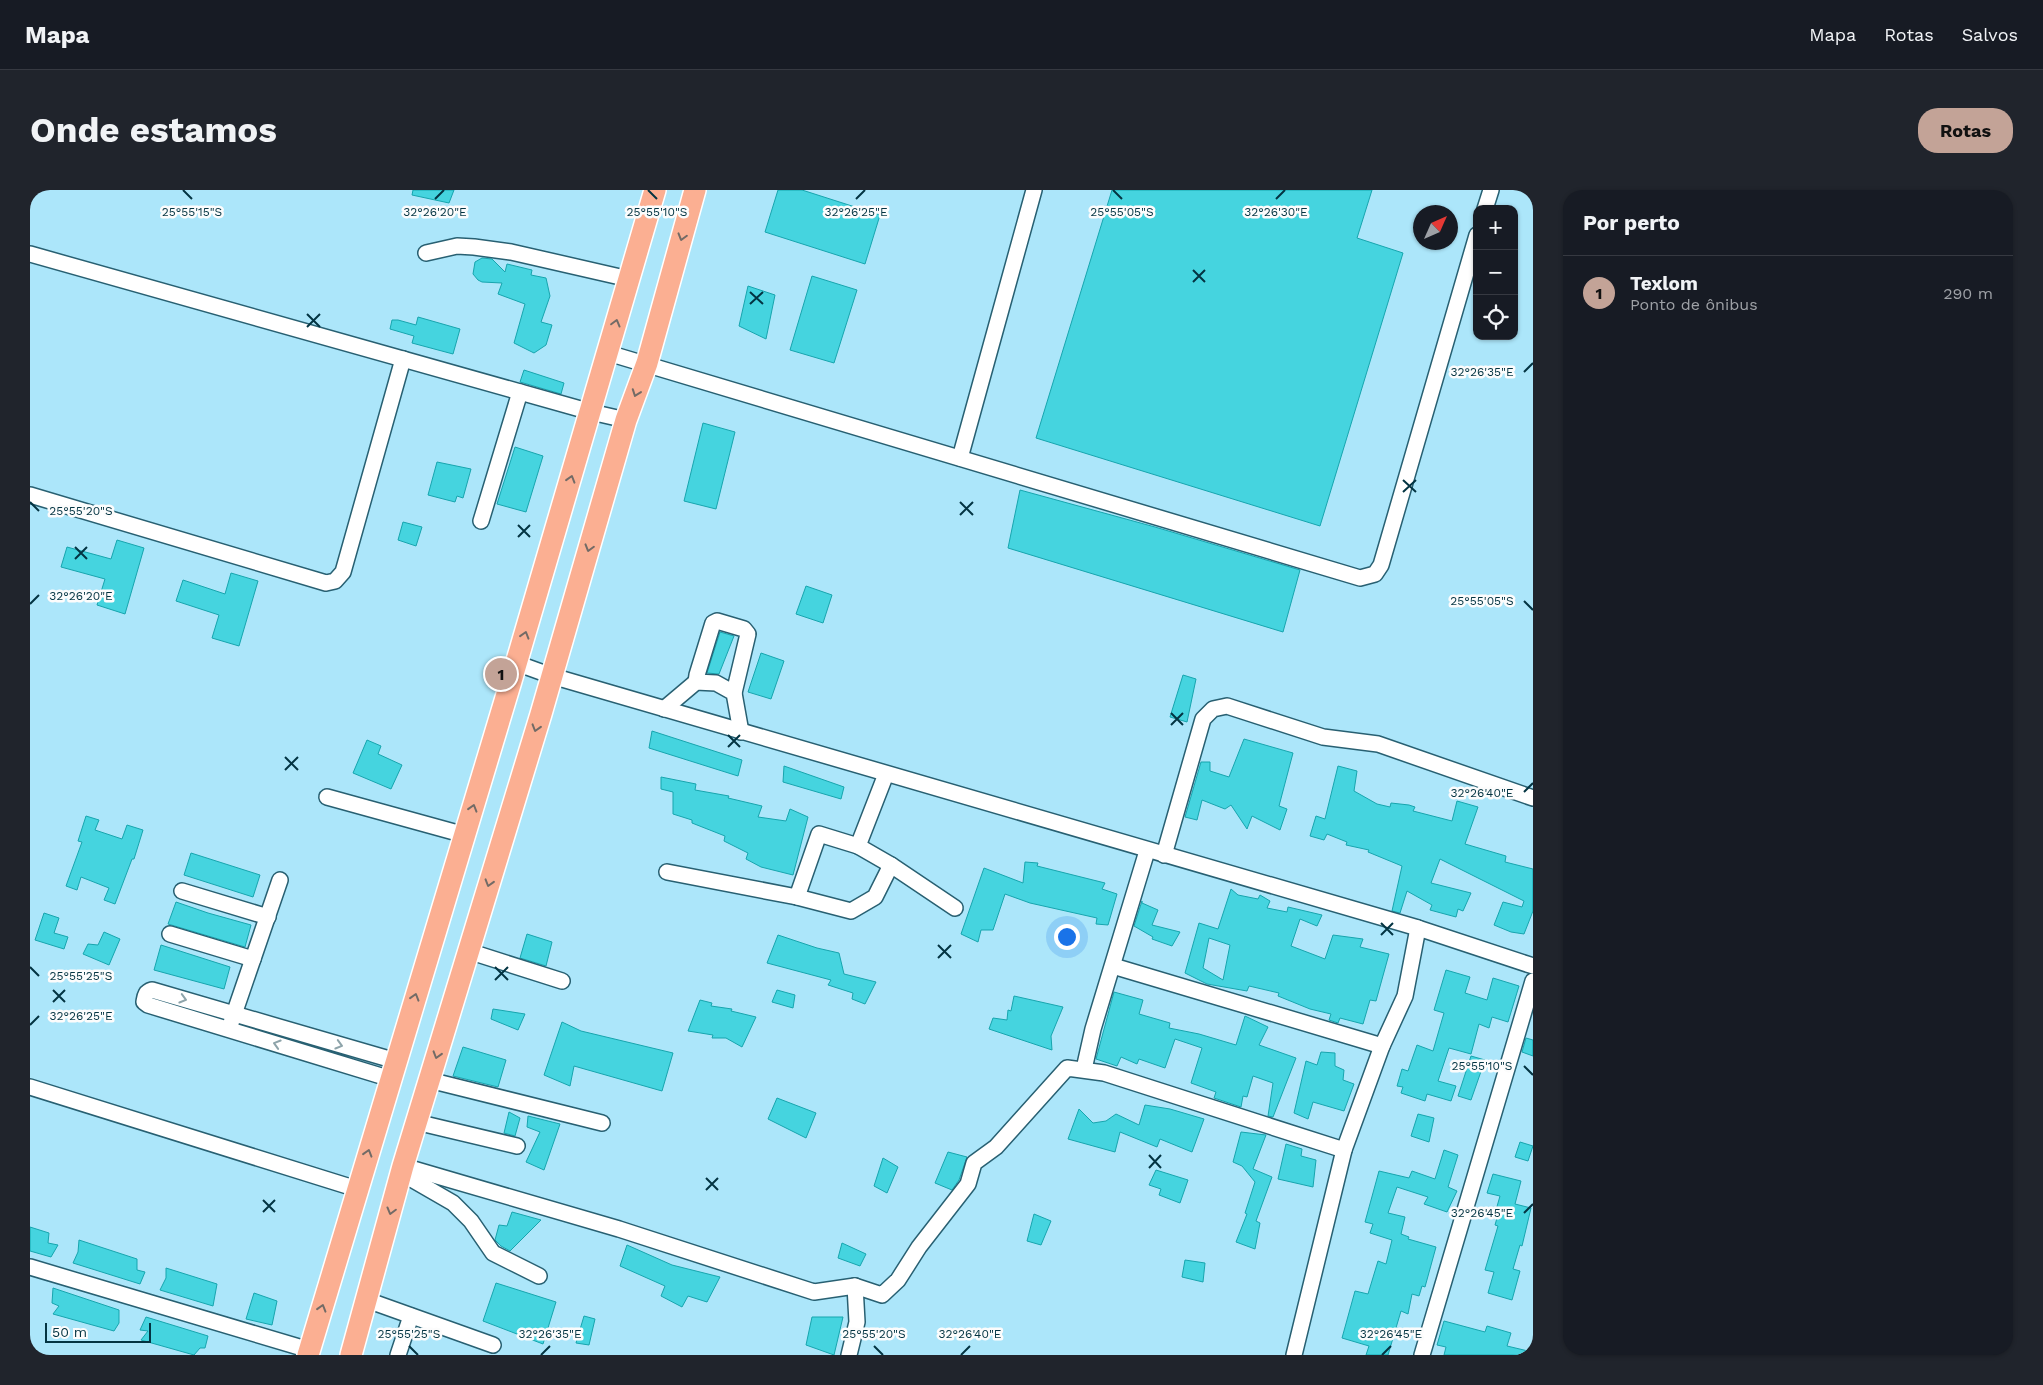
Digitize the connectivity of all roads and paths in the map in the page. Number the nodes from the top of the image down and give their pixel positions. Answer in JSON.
{"nodes":[{"id":1,"x":655,"y":190,"type":"edge"},
{"id":2,"x":695,"y":190,"type":"edge"},
{"id":3,"x":1034,"y":190,"type":"edge"},
{"id":4,"x":1491,"y":190,"type":"edge"},
{"id":5,"x":1486,"y":205,"type":"edge"},
{"id":6,"x":1473,"y":249,"type":"edge"},
{"id":7,"x":426,"y":253,"type":"dead end"},
{"id":8,"x":30,"y":254,"type":"edge"},
{"id":9,"x":629,"y":278,"type":"junction"},
{"id":10,"x":608,"y":353,"type":"junction"},
{"id":11,"x":403,"y":359,"type":"junction"},
{"id":12,"x":647,"y":363,"type":"junction"},
{"id":13,"x":520,"y":392,"type":"junction"},
{"id":14,"x":592,"y":412,"type":"junction"},
{"id":15,"x":626,"y":420,"type":"junction"},
{"id":16,"x":960,"y":458,"type":"junction"},
{"id":17,"x":30,"y":495,"type":"edge"},
{"id":18,"x":481,"y":521,"type":"dead end"},
{"id":19,"x":516,"y":663,"type":"junction"},
{"id":20,"x":552,"y":676,"type":"junction"},
{"id":21,"x":696,"y":682,"type":"junction"},
{"id":22,"x":734,"y":693,"type":"junction"},
{"id":23,"x":664,"y":709,"type":"junction"},
{"id":24,"x":741,"y":732,"type":"junction"},
{"id":25,"x":886,"y":774,"type":"junction"},
{"id":26,"x":327,"y":796,"type":"dead end"},
{"id":27,"x":1533,"y":798,"type":"edge"},
{"id":28,"x":465,"y":835,"type":"junction"},
{"id":29,"x":858,"y":846,"type":"junction"},
{"id":30,"x":1148,"y":850,"type":"junction"},
{"id":31,"x":1164,"y":855,"type":"junction"},
{"id":32,"x":891,"y":865,"type":"junction"},
{"id":33,"x":667,"y":872,"type":"dead end"},
{"id":34,"x":280,"y":880,"type":"dead end"},
{"id":35,"x":182,"y":891,"type":"dead end"},
{"id":36,"x":797,"y":897,"type":"junction"},
{"id":37,"x":955,"y":908,"type":"dead end"},
{"id":38,"x":268,"y":917,"type":"junction"},
{"id":39,"x":1418,"y":928,"type":"junction"},
{"id":40,"x":170,"y":934,"type":"dead end"},
{"id":41,"x":468,"y":951,"type":"junction"},
{"id":42,"x":253,"y":959,"type":"junction"},
{"id":43,"x":1113,"y":966,"type":"junction"},
{"id":44,"x":1533,"y":966,"type":"edge"},
{"id":45,"x":562,"y":981,"type":"dead end"},
{"id":46,"x":1533,"y":981,"type":"edge"},
{"id":47,"x":234,"y":1014,"type":"junction"},
{"id":48,"x":228,"y":1030,"type":"junction"},
{"id":49,"x":1382,"y":1046,"type":"junction"},
{"id":50,"x":1084,"y":1069,"type":"junction"},
{"id":51,"x":393,"y":1070,"type":"junction"},
{"id":52,"x":429,"y":1080,"type":"junction"},
{"id":53,"x":30,"y":1088,"type":"edge"},
{"id":54,"x":416,"y":1122,"type":"junction"},
{"id":55,"x":602,"y":1123,"type":"dead end"},
{"id":56,"x":517,"y":1146,"type":"dead end"},
{"id":57,"x":1344,"y":1150,"type":"junction"},
{"id":58,"x":402,"y":1169,"type":"junction"},
{"id":59,"x":358,"y":1189,"type":"junction"},
{"id":60,"x":30,"y":1268,"type":"edge"},
{"id":61,"x":538,"y":1276,"type":"dead end"},
{"id":62,"x":855,"y":1286,"type":"junction"},
{"id":63,"x":366,"y":1300,"type":"junction"},
{"id":64,"x":411,"y":1316,"type":"junction"},
{"id":65,"x":493,"y":1345,"type":"dead end"},
{"id":66,"x":308,"y":1353,"type":"edge"},
{"id":67,"x":351,"y":1355,"type":"edge"},
{"id":68,"x":398,"y":1355,"type":"edge"},
{"id":69,"x":849,"y":1355,"type":"edge"},
{"id":70,"x":1294,"y":1355,"type":"edge"},
{"id":71,"x":1422,"y":1355,"type":"edge"}],
"edges":[{"from":1,"to":9,"type":"highway"},
{"from":2,"to":12,"type":"highway","one_way":true},
{"from":3,"to":16,"type":"street"},
{"from":4,"to":5,"type":"street"},
{"from":6,"to":16,"type":"street"},
{"from":7,"to":9,"type":"street"},
{"from":8,"to":11,"type":"street"},
{"from":10,"to":9,"type":"highway","one_way":true},
{"from":10,"to":12,"type":"street"},
{"from":10,"to":14,"type":"highway"},
{"from":11,"to":13,"type":"street"},
{"from":11,"to":17,"type":"street"},
{"from":12,"to":15,"type":"highway","one_way":true},
{"from":12,"to":16,"type":"street"},
{"from":13,"to":14,"type":"street"},
{"from":13,"to":18,"type":"street"},
{"from":14,"to":15,"type":"street"},
{"from":19,"to":14,"type":"highway","one_way":true},
{"from":15,"to":20,"type":"highway","one_way":true},
{"from":19,"to":20,"type":"street"},
{"from":28,"to":19,"type":"highway","one_way":true},
{"from":20,"to":23,"type":"street"},
{"from":20,"to":41,"type":"highway","one_way":true},
{"from":21,"to":22,"type":"street"},
{"from":21,"to":22,"type":"street"},
{"from":21,"to":23,"type":"street"},
{"from":22,"to":24,"type":"street"},
{"from":23,"to":24,"type":"street"},
{"from":24,"to":25,"type":"street"},
{"from":25,"to":29,"type":"street"},
{"from":25,"to":30,"type":"street"},
{"from":26,"to":28,"type":"street"},
{"from":27,"to":31,"type":"street"},
{"from":51,"to":28,"type":"highway","one_way":true},
{"from":29,"to":32,"type":"street"},
{"from":29,"to":36,"type":"street"},
{"from":30,"to":31,"type":"street"},
{"from":30,"to":43,"type":"street"},
{"from":31,"to":39,"type":"street"},
{"from":32,"to":36,"type":"street"},
{"from":32,"to":37,"type":"street"},
{"from":33,"to":36,"type":"street"},
{"from":34,"to":38,"type":"street"},
{"from":35,"to":38,"type":"street"},
{"from":38,"to":42,"type":"street"},
{"from":39,"to":44,"type":"street"},
{"from":39,"to":49,"type":"street"},
{"from":40,"to":42,"type":"street"},
{"from":41,"to":45,"type":"street"},
{"from":41,"to":52,"type":"highway","one_way":true},
{"from":42,"to":47,"type":"street"},
{"from":43,"to":49,"type":"street"},
{"from":43,"to":50,"type":"street"},
{"from":46,"to":71,"type":"street"},
{"from":47,"to":48,"type":"street"},
{"from":48,"to":47,"type":"street","one_way":true},
{"from":47,"to":51,"type":"street","one_way":true},
{"from":51,"to":48,"type":"street","one_way":true},
{"from":49,"to":57,"type":"street"},
{"from":50,"to":57,"type":"street"},
{"from":50,"to":62,"type":"street"},
{"from":59,"to":51,"type":"highway","one_way":true},
{"from":52,"to":54,"type":"highway"},
{"from":52,"to":55,"type":"street"},
{"from":53,"to":59,"type":"street"},
{"from":54,"to":56,"type":"street"},
{"from":54,"to":58,"type":"highway"},
{"from":57,"to":70,"type":"street"},
{"from":58,"to":61,"type":"street"},
{"from":58,"to":62,"type":"street"},
{"from":58,"to":63,"type":"highway","one_way":true},
{"from":66,"to":59,"type":"highway","one_way":true},
{"from":60,"to":66,"type":"street"},
{"from":62,"to":69,"type":"street"},
{"from":63,"to":64,"type":"street"},
{"from":63,"to":67,"type":"highway"},
{"from":64,"to":65,"type":"street"},
{"from":64,"to":68,"type":"street"}]}
